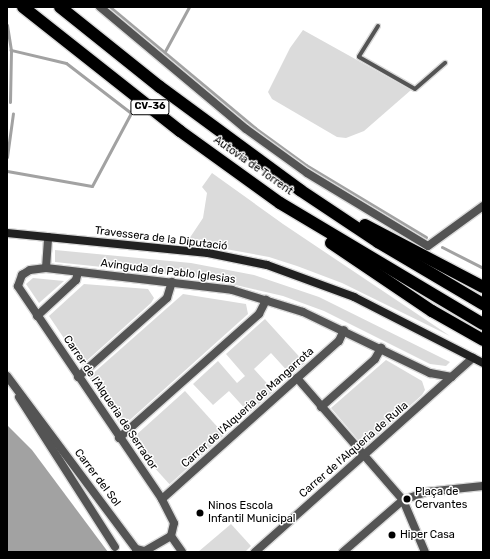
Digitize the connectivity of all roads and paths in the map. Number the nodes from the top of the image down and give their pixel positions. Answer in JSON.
{"nodes":[{"id":1,"x":23,"y":7,"type":"edge"},
{"id":2,"x":60,"y":7,"type":"edge"},
{"id":3,"x":100,"y":7,"type":"edge"},
{"id":4,"x":378,"y":26,"type":"dead end"},
{"id":5,"x":445,"y":63,"type":"dead end"},
{"id":6,"x":300,"y":190,"type":"junction"},
{"id":7,"x":280,"y":203,"type":"junction"},
{"id":8,"x":483,"y":206,"type":"edge"},
{"id":9,"x":7,"y":233,"type":"edge"},
{"id":10,"x":48,"y":236,"type":"junction"},
{"id":11,"x":46,"y":268,"type":"junction"},
{"id":12,"x":78,"y":272,"type":"junction"},
{"id":13,"x":172,"y":282,"type":"junction"},
{"id":14,"x":18,"y":286,"type":"joint"},
{"id":15,"x":483,"y":286,"type":"edge"},
{"id":16,"x":266,"y":300,"type":"junction"},
{"id":17,"x":483,"y":304,"type":"edge"},
{"id":18,"x":37,"y":316,"type":"junction"},
{"id":19,"x":483,"y":324,"type":"edge"},
{"id":20,"x":344,"y":330,"type":"junction"},
{"id":21,"x":483,"y":340,"type":"edge"},
{"id":22,"x":381,"y":348,"type":"junction"},
{"id":23,"x":473,"y":358,"type":"junction"},
{"id":24,"x":483,"y":363,"type":"edge"},
{"id":25,"x":430,"y":373,"type":"junction"},
{"id":26,"x":7,"y":376,"type":"edge"},
{"id":27,"x":78,"y":377,"type":"junction"},
{"id":28,"x":452,"y":377,"type":"junction"},
{"id":29,"x":297,"y":378,"type":"junction"},
{"id":30,"x":17,"y":389,"type":"junction"},
{"id":31,"x":432,"y":396,"type":"junction"},
{"id":32,"x":321,"y":407,"type":"junction"},
{"id":33,"x":119,"y":438,"type":"junction"},
{"id":34,"x":364,"y":456,"type":"junction"},
{"id":35,"x":483,"y":486,"type":"edge"},
{"id":36,"x":162,"y":499,"type":"junction"},
{"id":37,"x":403,"y":500,"type":"junction"},
{"id":38,"x":171,"y":536,"type":"junction"},
{"id":39,"x":115,"y":547,"type":"dead end"},
{"id":40,"x":182,"y":552,"type":"edge"},
{"id":41,"x":255,"y":552,"type":"edge"},
{"id":42,"x":343,"y":552,"type":"edge"},
{"id":43,"x":425,"y":552,"type":"edge"}],
"edges":[{"from":1,"to":7,"type":"highway","name":"Autovia de Torrent","number":"CV-36"},
{"from":2,"to":6,"type":"highway","name":"Autovia de Torrent","number":"CV-36"},
{"from":3,"to":8,"type":"street"},
{"from":4,"to":5,"type":"lane"},
{"from":6,"to":15,"type":"highway"},
{"from":6,"to":17,"type":"highway","name":"Autovia de Torrent","number":"CV-36"},
{"from":7,"to":19,"type":"highway","name":"Autovia de Torrent","number":"CV-36"},
{"from":7,"to":21,"type":"highway"},
{"from":9,"to":10,"type":"street","name":"Travessera de la Diputació"},
{"from":10,"to":11,"type":"street"},
{"from":10,"to":23,"type":"street","name":"Travessera de la Diputació"},
{"from":11,"to":12,"type":"street","name":"Avinguda de Pablo Iglesias"},
{"from":11,"to":14,"type":"street","name":"Avinguda de Pablo Iglesias"},
{"from":12,"to":13,"type":"street","name":"Avinguda de Pablo Iglesias"},
{"from":12,"to":18,"type":"street"},
{"from":13,"to":16,"type":"street","name":"Avinguda de Pablo Iglesias"},
{"from":13,"to":27,"type":"street"},
{"from":14,"to":18,"type":"street","name":"Carrer de l'Alqueria de Serrador"},
{"from":16,"to":20,"type":"street","name":"Avinguda de Pablo Iglesias"},
{"from":16,"to":33,"type":"street"},
{"from":18,"to":27,"type":"street","name":"Carrer de l'Alqueria de Serrador"},
{"from":20,"to":22,"type":"street","name":"Avinguda de Pablo Iglesias"},
{"from":20,"to":29,"type":"street","name":"Carrer de l'Alqueria de Mangarrota"},
{"from":22,"to":25,"type":"street","name":"Avinguda de Pablo Iglesias"},
{"from":22,"to":32,"type":"street"},
{"from":23,"to":24,"type":"street","name":"Travessera de la Diputació"},
{"from":23,"to":28,"type":"street","name":"Carrer de l'Alqueria de Rulla"},
{"from":25,"to":28,"type":"street","name":"Avinguda de Pablo Iglesias"},
{"from":25,"to":31,"type":"street"},
{"from":26,"to":30,"type":"street","name":"Carrer del Sol"},
{"from":27,"to":33,"type":"street","name":"Carrer de l'Alqueria de Serrador"},
{"from":28,"to":31,"type":"street","name":"Carrer de l'Alqueria de Rulla"},
{"from":29,"to":32,"type":"street"},
{"from":29,"to":36,"type":"street","name":"Carrer de l'Alqueria de Mangarrota"},
{"from":30,"to":38,"type":"street","name":"Carrer del Sol"},
{"from":30,"to":39,"type":"street","name":"Carrer del Sol"},
{"from":31,"to":34,"type":"street","name":"Carrer de l'Alqueria de Rulla"},
{"from":32,"to":34,"type":"street"},
{"from":33,"to":36,"type":"street","name":"Carrer de l'Alqueria de Serrador"},
{"from":34,"to":37,"type":"street"},
{"from":34,"to":41,"type":"street","name":"Carrer de l'Alqueria de Rulla"},
{"from":35,"to":37,"type":"street"},
{"from":36,"to":38,"type":"street","name":"Carrer de l'Alqueria de Serrador"},
{"from":37,"to":42,"type":"street"},
{"from":37,"to":43,"type":"street"},
{"from":38,"to":40,"type":"street"}]}
